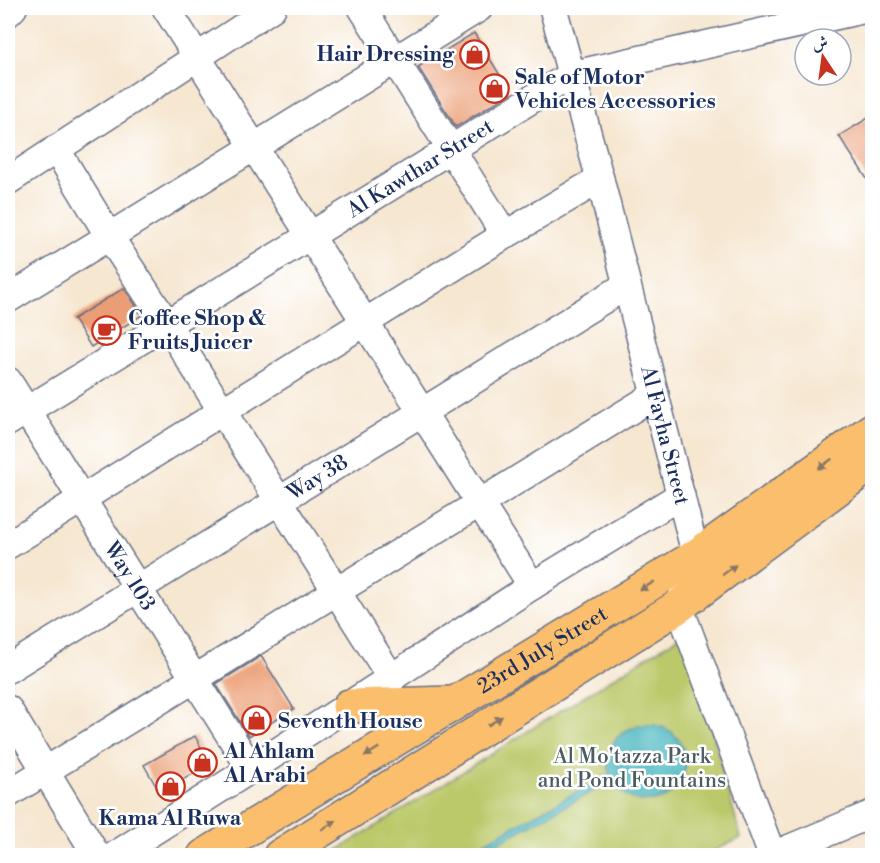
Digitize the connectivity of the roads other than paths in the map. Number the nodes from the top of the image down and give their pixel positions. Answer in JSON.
{"nodes":[{"id":1,"x":13,"y":8,"type":"edge"},
{"id":2,"x":166,"y":8,"type":"edge"},
{"id":3,"x":272,"y":8,"type":"edge"},
{"id":4,"x":362,"y":8,"type":"edge"},
{"id":5,"x":479,"y":8,"type":"edge"},
{"id":6,"x":553,"y":8,"type":"edge"},
{"id":7,"x":870,"y":8,"type":"edge"},
{"id":8,"x":8,"y":14,"type":"edge"},
{"id":9,"x":197,"y":57,"type":"junction"},
{"id":10,"x":394,"y":60,"type":"junction"},
{"id":11,"x":571,"y":75,"type":"junction"},
{"id":12,"x":254,"y":147,"type":"junction"},
{"id":13,"x":452,"y":148,"type":"junction"},
{"id":14,"x":56,"y":149,"type":"junction"},
{"id":15,"x":600,"y":179,"type":"junction"},
{"id":16,"x":8,"y":181,"type":"edge"},
{"id":17,"x":310,"y":235,"type":"junction"},
{"id":18,"x":505,"y":235,"type":"junction"},
{"id":19,"x":109,"y":236,"type":"junction"},
{"id":20,"x":627,"y":285,"type":"junction"},
{"id":21,"x":8,"y":299,"type":"edge"},
{"id":22,"x":366,"y":323,"type":"junction"},
{"id":23,"x":167,"y":324,"type":"junction"},
{"id":24,"x":8,"y":381,"type":"edge"},
{"id":25,"x":655,"y":395,"type":"junction"},
{"id":26,"x":222,"y":411,"type":"junction"},
{"id":27,"x":422,"y":412,"type":"junction"},
{"id":28,"x":17,"y":416,"type":"edge"},
{"id":29,"x":873,"y":430,"type":"edge"},
{"id":30,"x":873,"y":463,"type":"edge"},
{"id":31,"x":681,"y":495,"type":"junction"},
{"id":32,"x":82,"y":500,"type":"junction"},
{"id":33,"x":279,"y":501,"type":"junction"},
{"id":34,"x":479,"y":503,"type":"junction"},
{"id":35,"x":8,"y":545,"type":"edge"},
{"id":36,"x":696,"y":556,"type":"junction"},
{"id":37,"x":532,"y":586,"type":"junction"},
{"id":38,"x":138,"y":588,"type":"junction"},
{"id":39,"x":336,"y":591,"type":"junction"},
{"id":40,"x":680,"y":606,"type":"junction"},
{"id":41,"x":8,"y":669,"type":"edge"},
{"id":42,"x":392,"y":679,"type":"junction"},
{"id":43,"x":195,"y":680,"type":"junction"},
{"id":44,"x":452,"y":703,"type":"junction"},
{"id":45,"x":349,"y":706,"type":"junction"},
{"id":46,"x":8,"y":709,"type":"edge"},
{"id":47,"x":252,"y":770,"type":"junction"},
{"id":48,"x":45,"y":771,"type":"junction"},
{"id":49,"x":8,"y":794,"type":"edge"},
{"id":50,"x":873,"y":814,"type":"edge"},
{"id":51,"x":97,"y":855,"type":"edge"},
{"id":52,"x":114,"y":855,"type":"edge"},
{"id":53,"x":204,"y":855,"type":"edge"},
{"id":54,"x":280,"y":855,"type":"edge"},
{"id":55,"x":771,"y":855,"type":"edge"}],
"edges":[{"from":1,"to":8,"type":"street"},
{"from":2,"to":9,"type":"street"},
{"from":3,"to":9,"type":"street"},
{"from":4,"to":10,"type":"street"},
{"from":5,"to":10,"type":"street"},
{"from":6,"to":11,"type":"street","name":"Al Fayha Street"},
{"from":7,"to":11,"type":"street","name":"Al Kawthar Street"},
{"from":9,"to":12,"type":"street"},
{"from":9,"to":14,"type":"street"},
{"from":10,"to":12,"type":"street"},
{"from":10,"to":13,"type":"street"},
{"from":11,"to":13,"type":"street","name":"Al Kawthar Street"},
{"from":11,"to":15,"type":"street","name":"Al Fayha Street"},
{"from":12,"to":17,"type":"street"},
{"from":12,"to":19,"type":"street"},
{"from":13,"to":17,"type":"street","name":"Al Kawthar Street"},
{"from":13,"to":18,"type":"street"},
{"from":14,"to":16,"type":"street"},
{"from":14,"to":19,"type":"street"},
{"from":15,"to":18,"type":"street"},
{"from":15,"to":20,"type":"street","name":"Al Fayha Street"},
{"from":17,"to":22,"type":"street"},
{"from":17,"to":23,"type":"street","name":"Al Kawthar Street"},
{"from":18,"to":22,"type":"street"},
{"from":19,"to":21,"type":"street"},
{"from":19,"to":23,"type":"street"},
{"from":20,"to":25,"type":"street","name":"Al Fayha Street"},
{"from":20,"to":27,"type":"street","name":"Way 38"},
{"from":22,"to":26,"type":"street"},
{"from":22,"to":27,"type":"street"},
{"from":23,"to":26,"type":"street"},
{"from":23,"to":28,"type":"street","name":"Al Kawthar Street"},
{"from":24,"to":28,"type":"street","name":"Way 103"},
{"from":25,"to":31,"type":"street","name":"Al Fayha Street"},
{"from":25,"to":34,"type":"street"},
{"from":26,"to":32,"type":"street"},
{"from":26,"to":33,"type":"street"},
{"from":27,"to":33,"type":"street","name":"Way 38"},
{"from":27,"to":34,"type":"street"},
{"from":28,"to":32,"type":"street","name":"Way 103"},
{"from":29,"to":36,"type":"main road","name":"23rd July Street","one_way":true},
{"from":40,"to":30,"type":"main road","name":"23rd July Street","one_way":true},
{"from":31,"to":36,"type":"street","name":"Al Fayha Street"},
{"from":31,"to":37,"type":"street"},
{"from":32,"to":35,"type":"street"},
{"from":32,"to":38,"type":"street","name":"Way 103"},
{"from":33,"to":38,"type":"street","name":"Way 38"},
{"from":33,"to":39,"type":"street"},
{"from":34,"to":37,"type":"street"},
{"from":34,"to":39,"type":"street"},
{"from":36,"to":40,"type":"street"},
{"from":36,"to":44,"type":"main road","name":"23rd July Street","one_way":true},
{"from":37,"to":42,"type":"street"},
{"from":38,"to":41,"type":"street","name":"Way 38"},
{"from":38,"to":43,"type":"street","name":"Way 103"},
{"from":39,"to":42,"type":"street"},
{"from":39,"to":43,"type":"street"},
{"from":54,"to":40,"type":"main road","name":"23rd July Street","one_way":true},
{"from":40,"to":55,"type":"street"},
{"from":42,"to":45,"type":"street"},
{"from":43,"to":47,"type":"street","name":"Way 103"},
{"from":43,"to":48,"type":"street"},
{"from":44,"to":45,"type":"main road"},
{"from":44,"to":53,"type":"main road","name":"23rd July Street","one_way":true},
{"from":45,"to":47,"type":"street"},
{"from":46,"to":48,"type":"street"},
{"from":47,"to":52,"type":"street"},
{"from":48,"to":49,"type":"street"},
{"from":48,"to":51,"type":"street"},
{"from":50,"to":55,"type":"street"}]}
